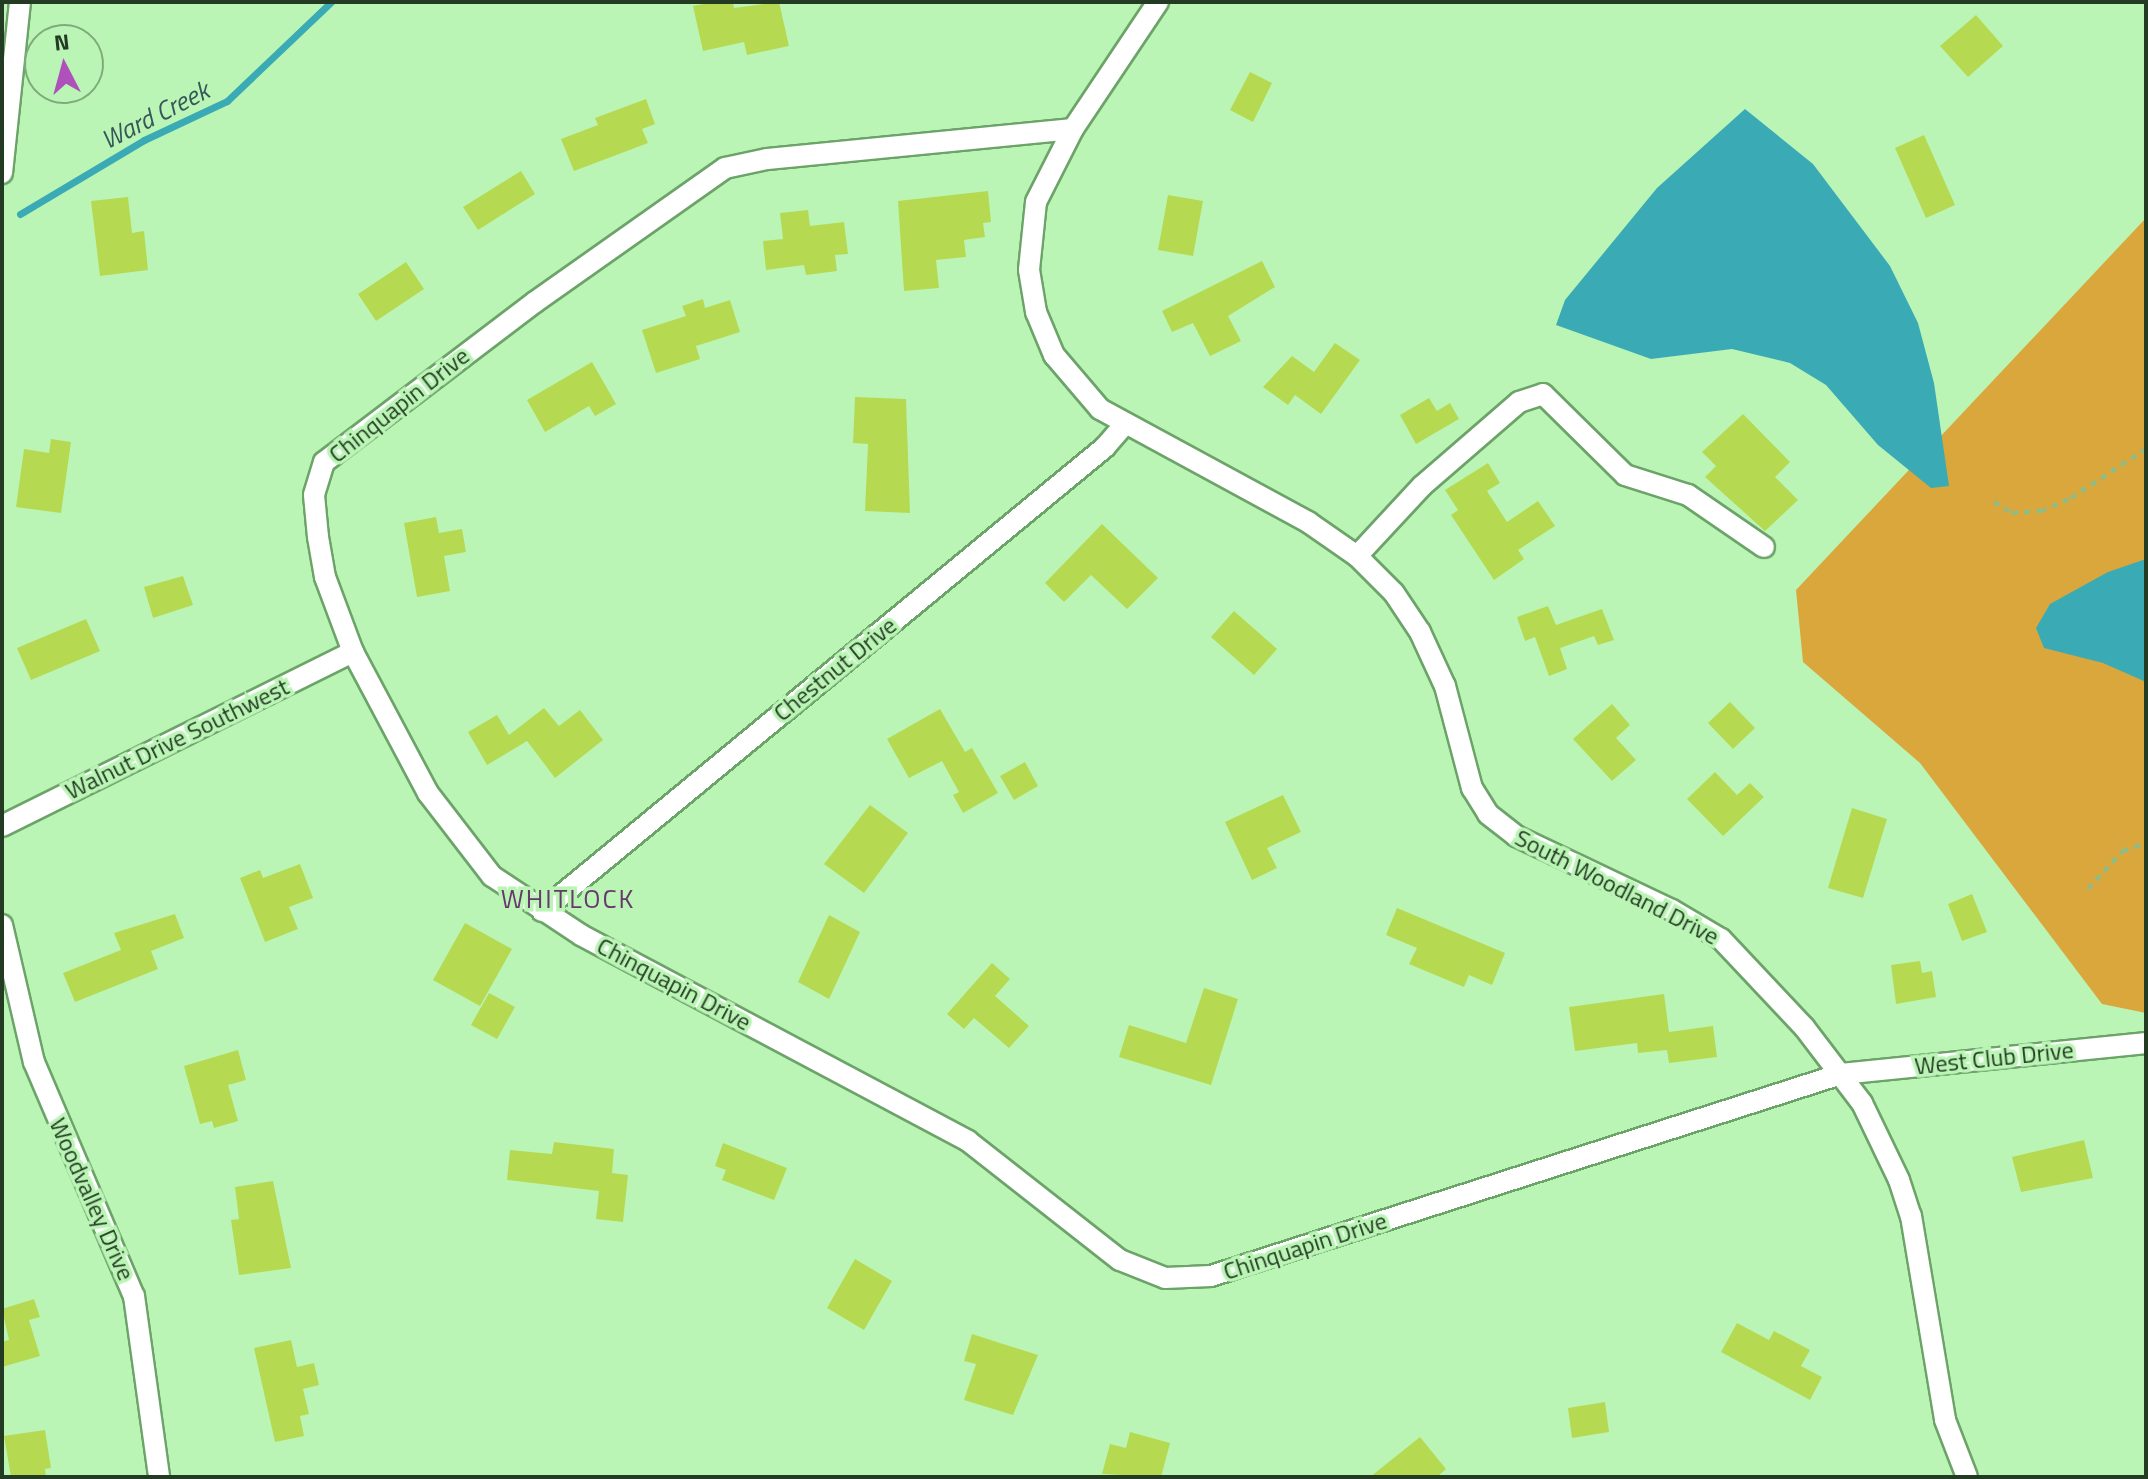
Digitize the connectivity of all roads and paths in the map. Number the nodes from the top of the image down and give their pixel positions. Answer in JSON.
{"nodes":[{"id":1,"x":20,"y":2,"type":"edge"},
{"id":2,"x":1158,"y":2,"type":"edge"},
{"id":3,"x":1073,"y":129,"type":"junction"},
{"id":4,"x":2,"y":173,"type":"edge"},
{"id":5,"x":1125,"y":424,"type":"junction"},
{"id":6,"x":2146,"y":449,"type":"edge"},
{"id":7,"x":1994,"y":502,"type":"dead end"},
{"id":8,"x":1764,"y":547,"type":"dead end"},
{"id":9,"x":1357,"y":556,"type":"junction"},
{"id":10,"x":353,"y":652,"type":"junction"},
{"id":11,"x":2,"y":826,"type":"edge"},
{"id":12,"x":2146,"y":843,"type":"edge"},
{"id":13,"x":2088,"y":889,"type":"dead end"},
{"id":14,"x":542,"y":911,"type":"junction"},
{"id":15,"x":2,"y":925,"type":"edge"},
{"id":16,"x":2146,"y":1043,"type":"edge"},
{"id":17,"x":1841,"y":1074,"type":"junction"},
{"id":18,"x":159,"y":1477,"type":"edge"},
{"id":19,"x":1967,"y":1477,"type":"edge"}],
"edges":[{"from":1,"to":4,"type":"street"},
{"from":2,"to":3,"type":"street","name":"South Woodland Drive"},
{"from":3,"to":5,"type":"street","name":"South Woodland Drive"},
{"from":3,"to":10,"type":"street","name":"Chinquapin Drive"},
{"from":5,"to":9,"type":"street","name":"South Woodland Drive"},
{"from":5,"to":14,"type":"street","name":"Chestnut Drive"},
{"from":6,"to":7,"type":"path"},
{"from":8,"to":9,"type":"street"},
{"from":9,"to":17,"type":"street","name":"South Woodland Drive"},
{"from":10,"to":11,"type":"street","name":"Walnut Drive Southwest"},
{"from":10,"to":14,"type":"street","name":"Chinquapin Drive"},
{"from":12,"to":13,"type":"path"},
{"from":14,"to":17,"type":"street","name":"Chinquapin Drive"},
{"from":15,"to":18,"type":"street","name":"Woodvalley Drive"},
{"from":16,"to":17,"type":"street","name":"West Club Drive"},
{"from":17,"to":19,"type":"street","name":"South Woodland Drive"}]}
